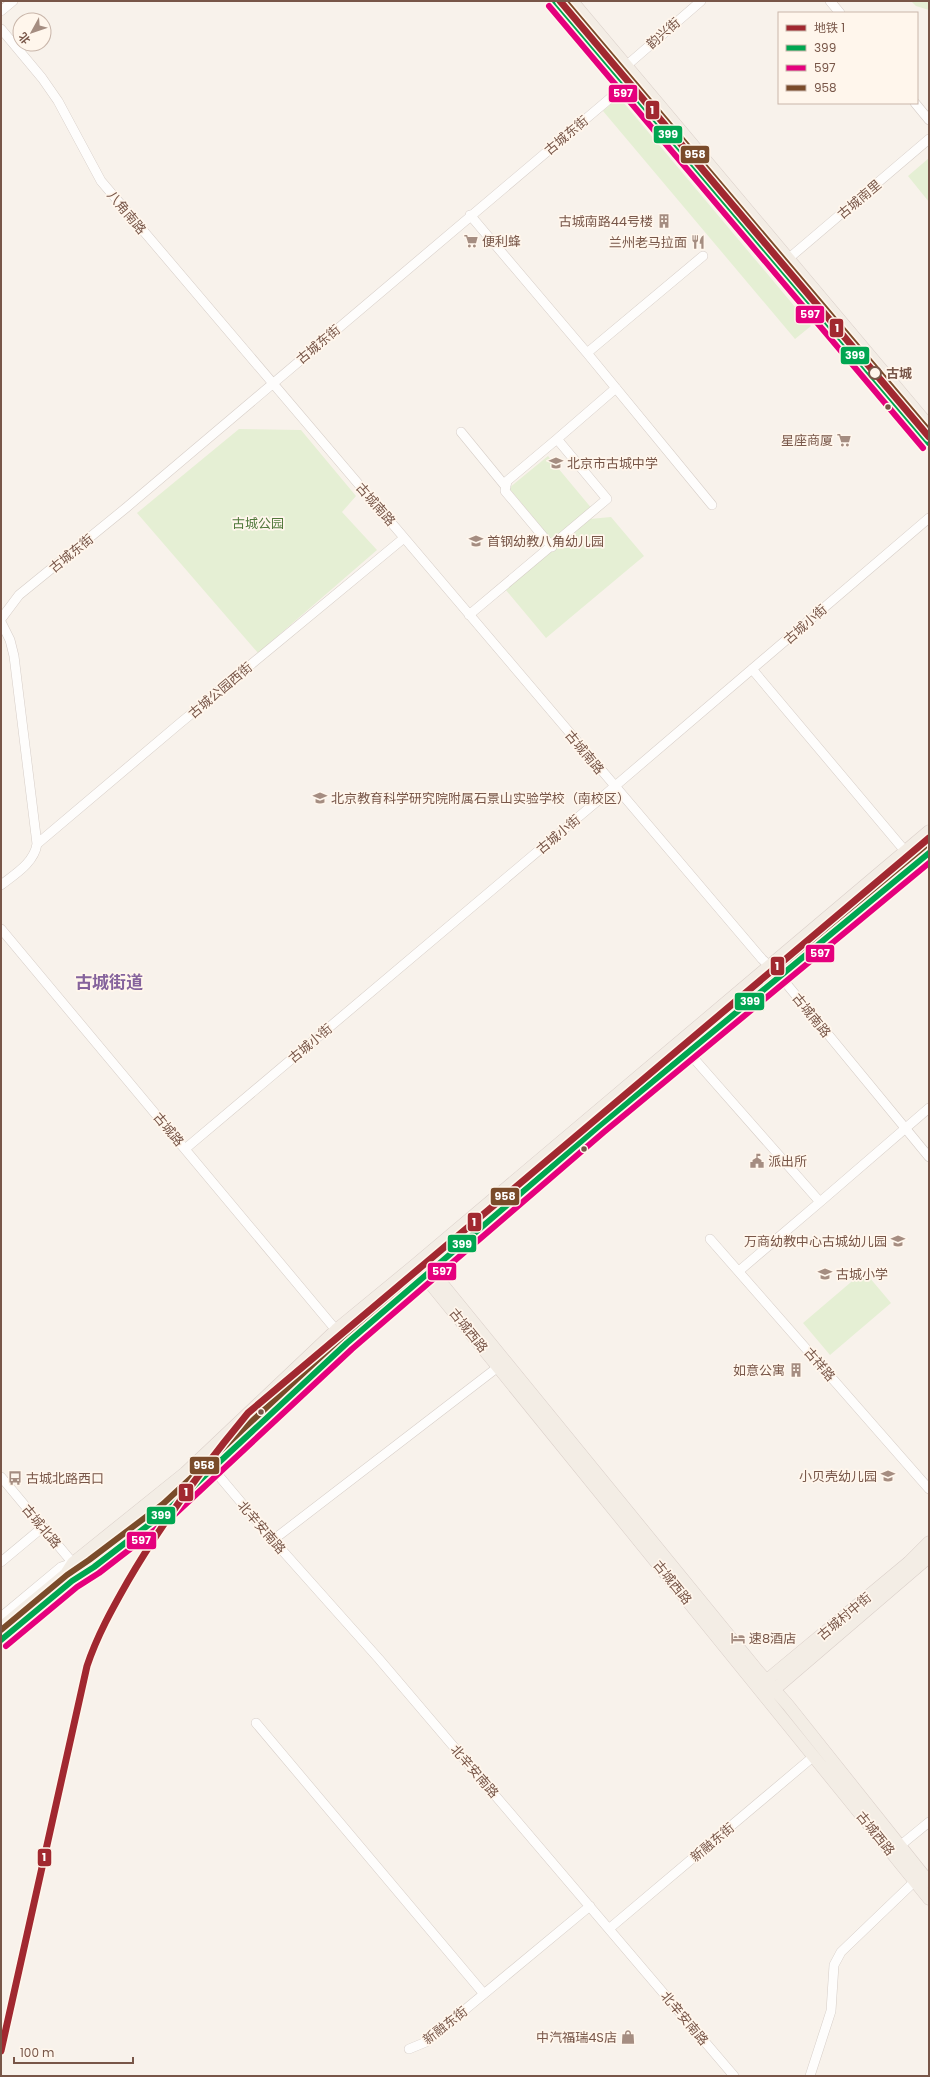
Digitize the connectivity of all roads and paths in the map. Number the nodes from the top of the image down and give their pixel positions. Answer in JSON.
{"nodes":[{"id":1,"x":13,"y":1,"type":"edge"},
{"id":2,"x":556,"y":1,"type":"edge"},
{"id":3,"x":572,"y":1,"type":"edge"},
{"id":4,"x":700,"y":1,"type":"edge"},
{"id":5,"x":830,"y":1,"type":"edge"},
{"id":6,"x":1,"y":11,"type":"edge"},
{"id":7,"x":839,"y":12,"type":"edge"},
{"id":8,"x":1,"y":29,"type":"edge"},
{"id":9,"x":626,"y":66,"type":"junction"},
{"id":10,"x":626,"y":84,"type":"junction"},
{"id":11,"x":916,"y":104,"type":"edge"},
{"id":12,"x":929,"y":120,"type":"edge"},
{"id":13,"x":929,"y":139,"type":"edge"},
{"id":14,"x":470,"y":215,"type":"junction"},
{"id":15,"x":704,"y":256,"type":"dead end"},
{"id":16,"x":788,"y":259,"type":"junction"},
{"id":17,"x":588,"y":353,"type":"junction"},
{"id":18,"x":272,"y":383,"type":"junction"},
{"id":19,"x":616,"y":388,"type":"junction"},
{"id":20,"x":929,"y":426,"type":"edge"},
{"id":21,"x":461,"y":432,"type":"dead end"},
{"id":22,"x":557,"y":439,"type":"junction"},
{"id":23,"x":929,"y":443,"type":"edge"},
{"id":24,"x":506,"y":487,"type":"junction"},
{"id":25,"x":712,"y":505,"type":"dead end"},
{"id":26,"x":929,"y":518,"type":"edge"},
{"id":27,"x":404,"y":538,"type":"junction"},
{"id":28,"x":552,"y":547,"type":"junction"},
{"id":29,"x":469,"y":615,"type":"junction"},
{"id":30,"x":1,"y":621,"type":"edge"},
{"id":31,"x":752,"y":669,"type":"junction"},
{"id":32,"x":614,"y":787,"type":"junction"},
{"id":33,"x":929,"y":831,"type":"edge"},
{"id":34,"x":37,"y":844,"type":"junction"},
{"id":35,"x":905,"y":851,"type":"junction"},
{"id":36,"x":929,"y":853,"type":"edge"},
{"id":37,"x":1,"y":886,"type":"edge"},
{"id":38,"x":1,"y":929,"type":"edge"},
{"id":39,"x":770,"y":966,"type":"junction"},
{"id":40,"x":780,"y":976,"type":"junction"},
{"id":41,"x":689,"y":1053,"type":"junction"},
{"id":42,"x":929,"y":1108,"type":"edge"},
{"id":43,"x":906,"y":1128,"type":"junction"},
{"id":44,"x":186,"y":1149,"type":"junction"},
{"id":45,"x":929,"y":1157,"type":"edge"},
{"id":46,"x":820,"y":1202,"type":"junction"},
{"id":47,"x":710,"y":1239,"type":"dead end"},
{"id":48,"x":419,"y":1262,"type":"junction"},
{"id":49,"x":739,"y":1271,"type":"junction"},
{"id":50,"x":428,"y":1273,"type":"junction"},
{"id":51,"x":336,"y":1330,"type":"junction"},
{"id":52,"x":498,"y":1367,"type":"junction"},
{"id":53,"x":213,"y":1469,"type":"junction"},
{"id":54,"x":1,"y":1477,"type":"edge"},
{"id":55,"x":929,"y":1489,"type":"edge"},
{"id":56,"x":43,"y":1527,"type":"junction"},
{"id":57,"x":273,"y":1540,"type":"junction"},
{"id":58,"x":929,"y":1542,"type":"edge"},
{"id":59,"x":929,"y":1557,"type":"edge"},
{"id":60,"x":1,"y":1562,"type":"edge"},
{"id":61,"x":73,"y":1563,"type":"junction"},
{"id":62,"x":82,"y":1574,"type":"junction"},
{"id":63,"x":1,"y":1617,"type":"edge"},
{"id":64,"x":1,"y":1628,"type":"edge"},
{"id":65,"x":1,"y":1640,"type":"edge"},
{"id":66,"x":766,"y":1688,"type":"junction"},
{"id":67,"x":256,"y":1723,"type":"dead end"},
{"id":68,"x":814,"y":1756,"type":"junction"},
{"id":69,"x":929,"y":1822,"type":"edge"},
{"id":70,"x":896,"y":1849,"type":"junction"},
{"id":71,"x":915,"y":1881,"type":"junction"},
{"id":72,"x":929,"y":1882,"type":"edge"},
{"id":73,"x":929,"y":1899,"type":"edge"},
{"id":74,"x":590,"y":1906,"type":"junction"},
{"id":75,"x":610,"y":1928,"type":"junction"},
{"id":76,"x":484,"y":1994,"type":"junction"},
{"id":77,"x":410,"y":2049,"type":"dead end"},
{"id":78,"x":734,"y":2076,"type":"edge"},
{"id":79,"x":810,"y":2076,"type":"edge"}],
"edges":[{"from":1,"to":6,"type":"street"},
{"from":2,"to":10,"type":"main road"},
{"from":3,"to":9,"type":"main road"},
{"from":4,"to":9,"type":"street","name":"韵兴街"},
{"from":5,"to":7,"type":"street"},
{"from":8,"to":18,"type":"street","name":"八角南路"},
{"from":9,"to":10,"type":"street"},
{"from":9,"to":16,"type":"main road"},
{"from":10,"to":14,"type":"street","name":"古城东街"},
{"from":10,"to":23,"type":"main road"},
{"from":11,"to":12,"type":"street"},
{"from":13,"to":16,"type":"street","name":"古城南里"},
{"from":14,"to":17,"type":"street"},
{"from":14,"to":18,"type":"street","name":"古城东街"},
{"from":15,"to":17,"type":"street"},
{"from":16,"to":20,"type":"main road"},
{"from":17,"to":19,"type":"street"},
{"from":18,"to":27,"type":"street","name":"古城南路"},
{"from":18,"to":30,"type":"street","name":"古城东街"},
{"from":19,"to":22,"type":"street"},
{"from":19,"to":25,"type":"street"},
{"from":21,"to":24,"type":"street"},
{"from":22,"to":24,"type":"street"},
{"from":22,"to":28,"type":"street"},
{"from":24,"to":28,"type":"street"},
{"from":26,"to":31,"type":"street","name":"古城小街"},
{"from":27,"to":29,"type":"street","name":"古城南路"},
{"from":27,"to":34,"type":"street","name":"古城公园西街"},
{"from":28,"to":29,"type":"street"},
{"from":29,"to":32,"type":"street","name":"古城南路"},
{"from":30,"to":34,"type":"street","name":"古城东街"},
{"from":31,"to":32,"type":"street","name":"古城小街"},
{"from":31,"to":35,"type":"street"},
{"from":32,"to":39,"type":"street","name":"古城南路"},
{"from":32,"to":44,"type":"street","name":"古城小街"},
{"from":33,"to":35,"type":"main road"},
{"from":34,"to":37,"type":"street","name":"古城东街"},
{"from":35,"to":39,"type":"main road"},
{"from":36,"to":40,"type":"main road"},
{"from":38,"to":44,"type":"street","name":"古城路"},
{"from":39,"to":40,"type":"street","name":"古城南路"},
{"from":39,"to":48,"type":"main road"},
{"from":40,"to":41,"type":"main road"},
{"from":40,"to":43,"type":"street","name":"古城南路"},
{"from":41,"to":46,"type":"street"},
{"from":41,"to":50,"type":"main road"},
{"from":42,"to":43,"type":"street"},
{"from":43,"to":45,"type":"street","name":"古城南路"},
{"from":43,"to":46,"type":"street"},
{"from":44,"to":51,"type":"street","name":"古城路"},
{"from":46,"to":49,"type":"street"},
{"from":47,"to":49,"type":"street","name":"古祥路"},
{"from":48,"to":50,"type":"main road","name":"古城西路"},
{"from":48,"to":51,"type":"main road"},
{"from":49,"to":55,"type":"street","name":"古祥路"},
{"from":50,"to":52,"type":"main road","name":"古城西路"},
{"from":50,"to":53,"type":"main road"},
{"from":50,"to":66,"type":"main road","name":"古城西路"},
{"from":51,"to":61,"type":"main road"},
{"from":52,"to":57,"type":"street"},
{"from":52,"to":66,"type":"main road","name":"古城西路"},
{"from":53,"to":57,"type":"street","name":"北辛安南路"},
{"from":53,"to":62,"type":"main road"},
{"from":54,"to":56,"type":"street","name":"古城北路"},
{"from":56,"to":60,"type":"street"},
{"from":56,"to":61,"type":"street","name":"古城北路"},
{"from":57,"to":74,"type":"street","name":"北辛安南路"},
{"from":58,"to":66,"type":"main road","name":"古城村中街"},
{"from":59,"to":66,"type":"main road","name":"古城村中街"},
{"from":61,"to":62,"type":"street","name":"古城北路"},
{"from":61,"to":63,"type":"street"},
{"from":61,"to":64,"type":"main road"},
{"from":62,"to":65,"type":"main road"},
{"from":66,"to":68,"type":"main road","name":"古城西路"},
{"from":66,"to":70,"type":"main road","name":"古城西路"},
{"from":67,"to":76,"type":"street"},
{"from":68,"to":70,"type":"main road","name":"古城西路"},
{"from":68,"to":75,"type":"street","name":"新融东街"},
{"from":69,"to":70,"type":"street"},
{"from":70,"to":71,"type":"main road","name":"古城西路"},
{"from":70,"to":72,"type":"main road","name":"古城西路"},
{"from":71,"to":73,"type":"main road","name":"古城西路"},
{"from":71,"to":79,"type":"street"},
{"from":74,"to":75,"type":"street","name":"北辛安南路"},
{"from":74,"to":76,"type":"street","name":"新融东街"},
{"from":75,"to":78,"type":"street","name":"北辛安南路"},
{"from":76,"to":77,"type":"street","name":"新融东街"}]}
